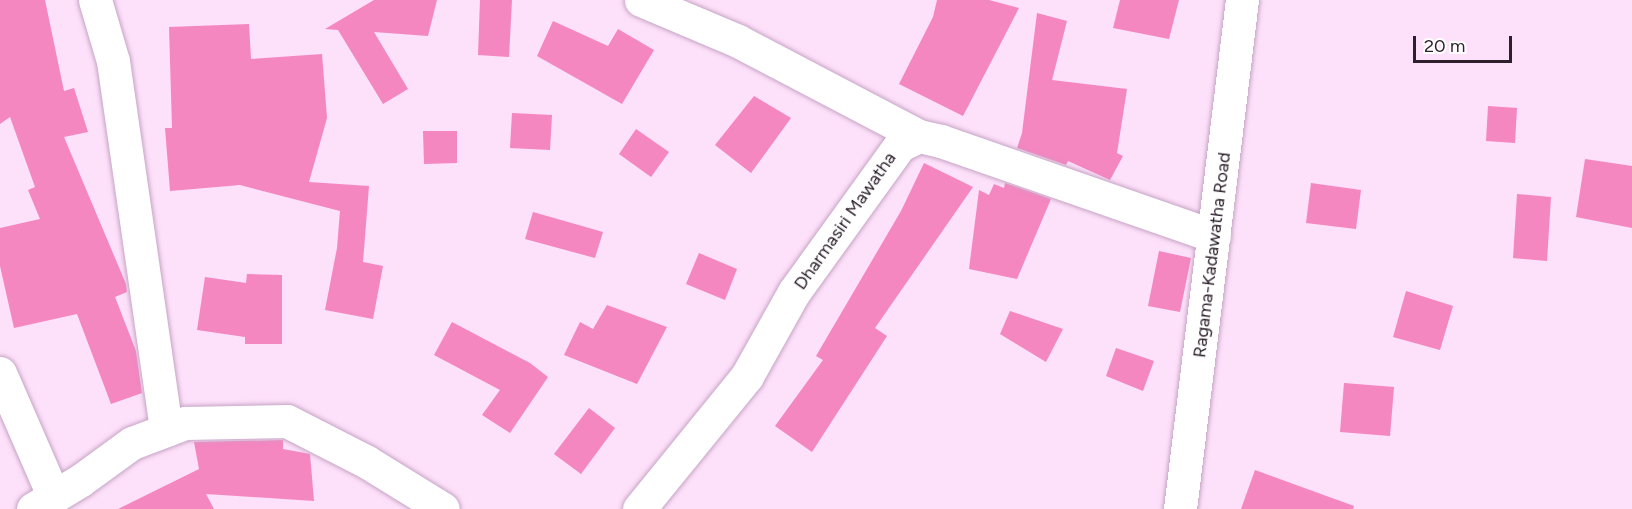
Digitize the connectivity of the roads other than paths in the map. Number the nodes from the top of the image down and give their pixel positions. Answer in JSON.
{"nodes":[{"id":1,"x":95,"y":0,"type":"edge"},
{"id":2,"x":641,"y":0,"type":"edge"},
{"id":3,"x":1242,"y":0,"type":"edge"},
{"id":4,"x":919,"y":136,"type":"junction"},
{"id":5,"x":1214,"y":236,"type":"junction"},
{"id":6,"x":0,"y":373,"type":"edge"},
{"id":7,"x":166,"y":430,"type":"junction"},
{"id":8,"x":43,"y":503,"type":"edge"},
{"id":9,"x":443,"y":509,"type":"edge"},
{"id":10,"x":639,"y":509,"type":"edge"},
{"id":11,"x":1180,"y":509,"type":"edge"}],
"edges":[{"from":1,"to":7,"type":"street"},
{"from":2,"to":4,"type":"street"},
{"from":3,"to":5,"type":"street","name":"Ragama-Kadawatha Road"},
{"from":4,"to":5,"type":"street"},
{"from":4,"to":10,"type":"street","name":"Dharmasiri Mawatha"},
{"from":5,"to":11,"type":"street","name":"Ragama-Kadawatha Road"},
{"from":6,"to":8,"type":"street"},
{"from":7,"to":8,"type":"street"},
{"from":7,"to":9,"type":"street"}]}
